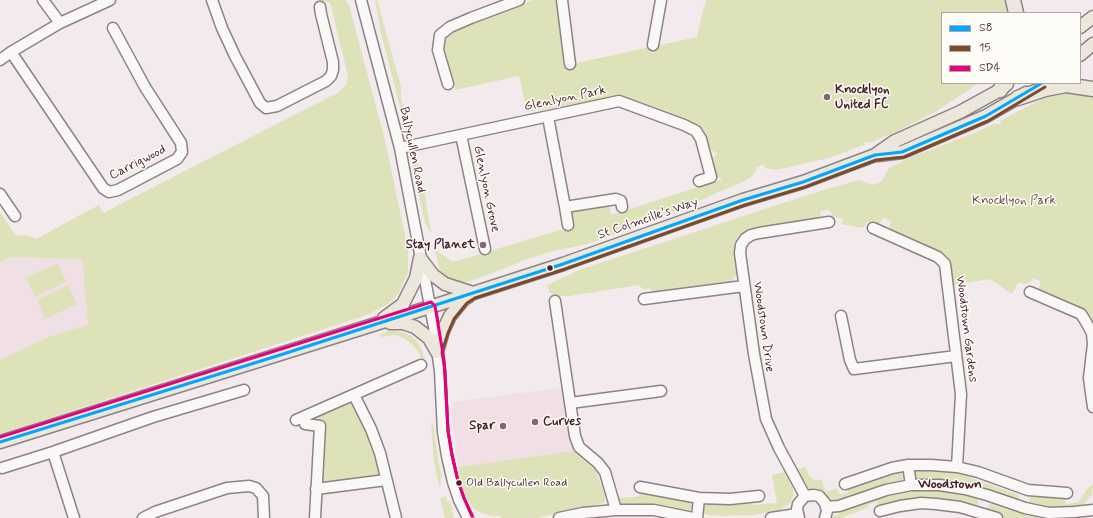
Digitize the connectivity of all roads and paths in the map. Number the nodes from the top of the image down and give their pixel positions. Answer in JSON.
{"nodes":[{"id":1,"x":43,"y":0,"type":"edge"},
{"id":2,"x":110,"y":0,"type":"edge"},
{"id":3,"x":212,"y":0,"type":"edge"},
{"id":4,"x":361,"y":0,"type":"edge"},
{"id":5,"x":520,"y":0,"type":"edge"},
{"id":6,"x":562,"y":0,"type":"edge"},
{"id":7,"x":661,"y":0,"type":"edge"},
{"id":8,"x":1013,"y":0,"type":"edge"},
{"id":9,"x":320,"y":7,"type":"dead end"},
{"id":10,"x":1016,"y":12,"type":"edge"},
{"id":11,"x":1093,"y":17,"type":"edge"},
{"id":12,"x":60,"y":23,"type":"junction"},
{"id":13,"x":1081,"y":27,"type":"edge"},
{"id":14,"x":113,"y":28,"type":"dead end"},
{"id":15,"x":1093,"y":44,"type":"edge"},
{"id":16,"x":653,"y":45,"type":"dead end"},
{"id":17,"x":11,"y":52,"type":"junction"},
{"id":18,"x":1081,"y":54,"type":"edge"},
{"id":19,"x":0,"y":60,"type":"edge"},
{"id":20,"x":570,"y":64,"type":"dead end"},
{"id":21,"x":1081,"y":79,"type":"edge"},
{"id":22,"x":448,"y":84,"type":"dead end"},
{"id":23,"x":1040,"y":84,"type":"edge"},
{"id":24,"x":1004,"y":85,"type":"edge"},
{"id":25,"x":1093,"y":85,"type":"edge"},
{"id":26,"x":1093,"y":89,"type":"edge"},
{"id":27,"x":1018,"y":98,"type":"junction"},
{"id":28,"x":548,"y":117,"type":"junction"},
{"id":29,"x":461,"y":135,"type":"junction"},
{"id":30,"x":400,"y":148,"type":"junction"},
{"id":31,"x":875,"y":155,"type":"junction"},
{"id":32,"x":699,"y":181,"type":"dead end"},
{"id":33,"x":0,"y":194,"type":"edge"},
{"id":34,"x":565,"y":207,"type":"junction"},
{"id":35,"x":622,"y":207,"type":"dead end"},
{"id":36,"x":15,"y":216,"type":"dead end"},
{"id":37,"x":829,"y":222,"type":"dead end"},
{"id":38,"x":568,"y":225,"type":"dead end"},
{"id":39,"x":872,"y":228,"type":"dead end"},
{"id":40,"x":485,"y":249,"type":"dead end"},
{"id":41,"x":420,"y":258,"type":"junction"},
{"id":42,"x":744,"y":286,"type":"junction"},
{"id":43,"x":1030,"y":292,"type":"dead end"},
{"id":44,"x":473,"y":293,"type":"junction"},
{"id":45,"x":644,"y":299,"type":"dead end"},
{"id":46,"x":555,"y":301,"type":"dead end"},
{"id":47,"x":430,"y":307,"type":"junction"},
{"id":48,"x":841,"y":316,"type":"dead end"},
{"id":49,"x":377,"y":324,"type":"junction"},
{"id":50,"x":438,"y":352,"type":"junction"},
{"id":51,"x":956,"y":356,"type":"junction"},
{"id":52,"x":421,"y":365,"type":"dead end"},
{"id":53,"x":244,"y":390,"type":"dead end"},
{"id":54,"x":661,"y":391,"type":"dead end"},
{"id":55,"x":354,"y":395,"type":"junction"},
{"id":56,"x":570,"y":403,"type":"junction"},
{"id":57,"x":1093,"y":407,"type":"edge"},
{"id":58,"x":296,"y":420,"type":"dead end"},
{"id":59,"x":305,"y":424,"type":"dead end"},
{"id":60,"x":0,"y":442,"type":"edge"},
{"id":61,"x":53,"y":452,"type":"junction"},
{"id":62,"x":908,"y":465,"type":"junction"},
{"id":63,"x":957,"y":467,"type":"junction"},
{"id":64,"x":2,"y":468,"type":"dead end"},
{"id":65,"x":386,"y":480,"type":"junction"},
{"id":66,"x":845,"y":484,"type":"dead end"},
{"id":67,"x":911,"y":484,"type":"junction"},
{"id":68,"x":640,"y":487,"type":"dead end"},
{"id":69,"x":316,"y":489,"type":"junction"},
{"id":70,"x":1028,"y":490,"type":"junction"},
{"id":71,"x":1067,"y":493,"type":"dead end"},
{"id":72,"x":987,"y":495,"type":"junction"},
{"id":73,"x":760,"y":496,"type":"dead end"},
{"id":74,"x":805,"y":496,"type":"junction"},
{"id":75,"x":699,"y":498,"type":"junction"},
{"id":76,"x":827,"y":507,"type":"junction"},
{"id":77,"x":1025,"y":508,"type":"junction"},
{"id":78,"x":616,"y":510,"type":"junction"},
{"id":79,"x":1093,"y":510,"type":"edge"},
{"id":80,"x":880,"y":511,"type":"dead end"},
{"id":81,"x":982,"y":513,"type":"junction"},
{"id":82,"x":156,"y":515,"type":"edge"},
{"id":83,"x":798,"y":516,"type":"edge"},
{"id":84,"x":74,"y":518,"type":"edge"},
{"id":85,"x":143,"y":518,"type":"edge"},
{"id":86,"x":264,"y":518,"type":"edge"},
{"id":87,"x":315,"y":518,"type":"edge"},
{"id":88,"x":396,"y":518,"type":"edge"},
{"id":89,"x":468,"y":518,"type":"edge"},
{"id":90,"x":559,"y":518,"type":"edge"},
{"id":91,"x":693,"y":518,"type":"edge"},
{"id":92,"x":697,"y":518,"type":"edge"},
{"id":93,"x":771,"y":518,"type":"edge"},
{"id":94,"x":825,"y":518,"type":"edge"},
{"id":95,"x":997,"y":518,"type":"edge"}],
"edges":[{"from":1,"to":12,"type":"street"},
{"from":2,"to":12,"type":"street"},
{"from":3,"to":9,"type":"street"},
{"from":4,"to":30,"type":"street","name":"Ballycullen Road"},
{"from":5,"to":22,"type":"street"},
{"from":6,"to":20,"type":"street"},
{"from":7,"to":16,"type":"street"},
{"from":8,"to":10,"type":"highway"},
{"from":11,"to":13,"type":"main road"},
{"from":12,"to":17,"type":"street"},
{"from":14,"to":17,"type":"street","name":"Carrigwood"},
{"from":15,"to":18,"type":"main road"},
{"from":17,"to":19,"type":"street"},
{"from":21,"to":25,"type":"highway"},
{"from":23,"to":27,"type":"main road","name":"St Colmcille's Way"},
{"from":24,"to":31,"type":"main road","name":"St Colmcille's Way"},
{"from":26,"to":27,"type":"highway"},
{"from":27,"to":31,"type":"main road","name":"St Colmcille's Way"},
{"from":28,"to":29,"type":"street","name":"Glenlyon Park"},
{"from":28,"to":32,"type":"street","name":"Glenlyon Park"},
{"from":28,"to":34,"type":"street"},
{"from":29,"to":30,"type":"street","name":"Glenlyon Park"},
{"from":29,"to":40,"type":"street","name":"Glenlyon Grove"},
{"from":30,"to":41,"type":"street","name":"Ballycullen Road"},
{"from":31,"to":44,"type":"main road","name":"St Colmcille's Way"},
{"from":33,"to":36,"type":"street"},
{"from":34,"to":35,"type":"street"},
{"from":34,"to":38,"type":"street"},
{"from":37,"to":42,"type":"street","name":"Woodstown Drive"},
{"from":39,"to":51,"type":"street","name":"Woodstown Gardens"},
{"from":41,"to":44,"type":"main road"},
{"from":41,"to":47,"type":"street","name":"Ballycullen Road"},
{"from":41,"to":49,"type":"main road"},
{"from":42,"to":45,"type":"street"},
{"from":42,"to":74,"type":"street","name":"Woodstown Drive"},
{"from":43,"to":57,"type":"street"},
{"from":44,"to":47,"type":"main road","name":"St Colmcille's Way"},
{"from":44,"to":50,"type":"main road"},
{"from":46,"to":56,"type":"street"},
{"from":47,"to":49,"type":"main road","name":"St Colmcille's Way"},
{"from":47,"to":50,"type":"street"},
{"from":48,"to":51,"type":"street"},
{"from":49,"to":50,"type":"main road"},
{"from":49,"to":60,"type":"main road"},
{"from":50,"to":89,"type":"street"},
{"from":51,"to":63,"type":"street","name":"Woodstown Gardens"},
{"from":52,"to":55,"type":"street"},
{"from":53,"to":61,"type":"street"},
{"from":54,"to":56,"type":"street"},
{"from":55,"to":58,"type":"street"},
{"from":55,"to":65,"type":"street"},
{"from":56,"to":78,"type":"street"},
{"from":59,"to":69,"type":"street"},
{"from":61,"to":64,"type":"street"},
{"from":61,"to":84,"type":"street"},
{"from":62,"to":63,"type":"street"},
{"from":62,"to":66,"type":"street"},
{"from":62,"to":67,"type":"street"},
{"from":63,"to":70,"type":"street"},
{"from":65,"to":69,"type":"street"},
{"from":65,"to":88,"type":"street"},
{"from":67,"to":72,"type":"street"},
{"from":67,"to":76,"type":"street"},
{"from":68,"to":75,"type":"street"},
{"from":69,"to":87,"type":"street"},
{"from":70,"to":71,"type":"street"},
{"from":70,"to":77,"type":"street"},
{"from":72,"to":77,"type":"street"},
{"from":72,"to":81,"type":"street"},
{"from":73,"to":75,"type":"street"},
{"from":74,"to":76,"type":"street"},
{"from":74,"to":83,"type":"street"},
{"from":75,"to":92,"type":"street"},
{"from":76,"to":94,"type":"street"},
{"from":77,"to":79,"type":"street"},
{"from":78,"to":90,"type":"street"},
{"from":78,"to":91,"type":"street"},
{"from":80,"to":81,"type":"street"},
{"from":81,"to":95,"type":"street"},
{"from":82,"to":85,"type":"street"},
{"from":82,"to":86,"type":"street"},
{"from":83,"to":93,"type":"street"}]}
